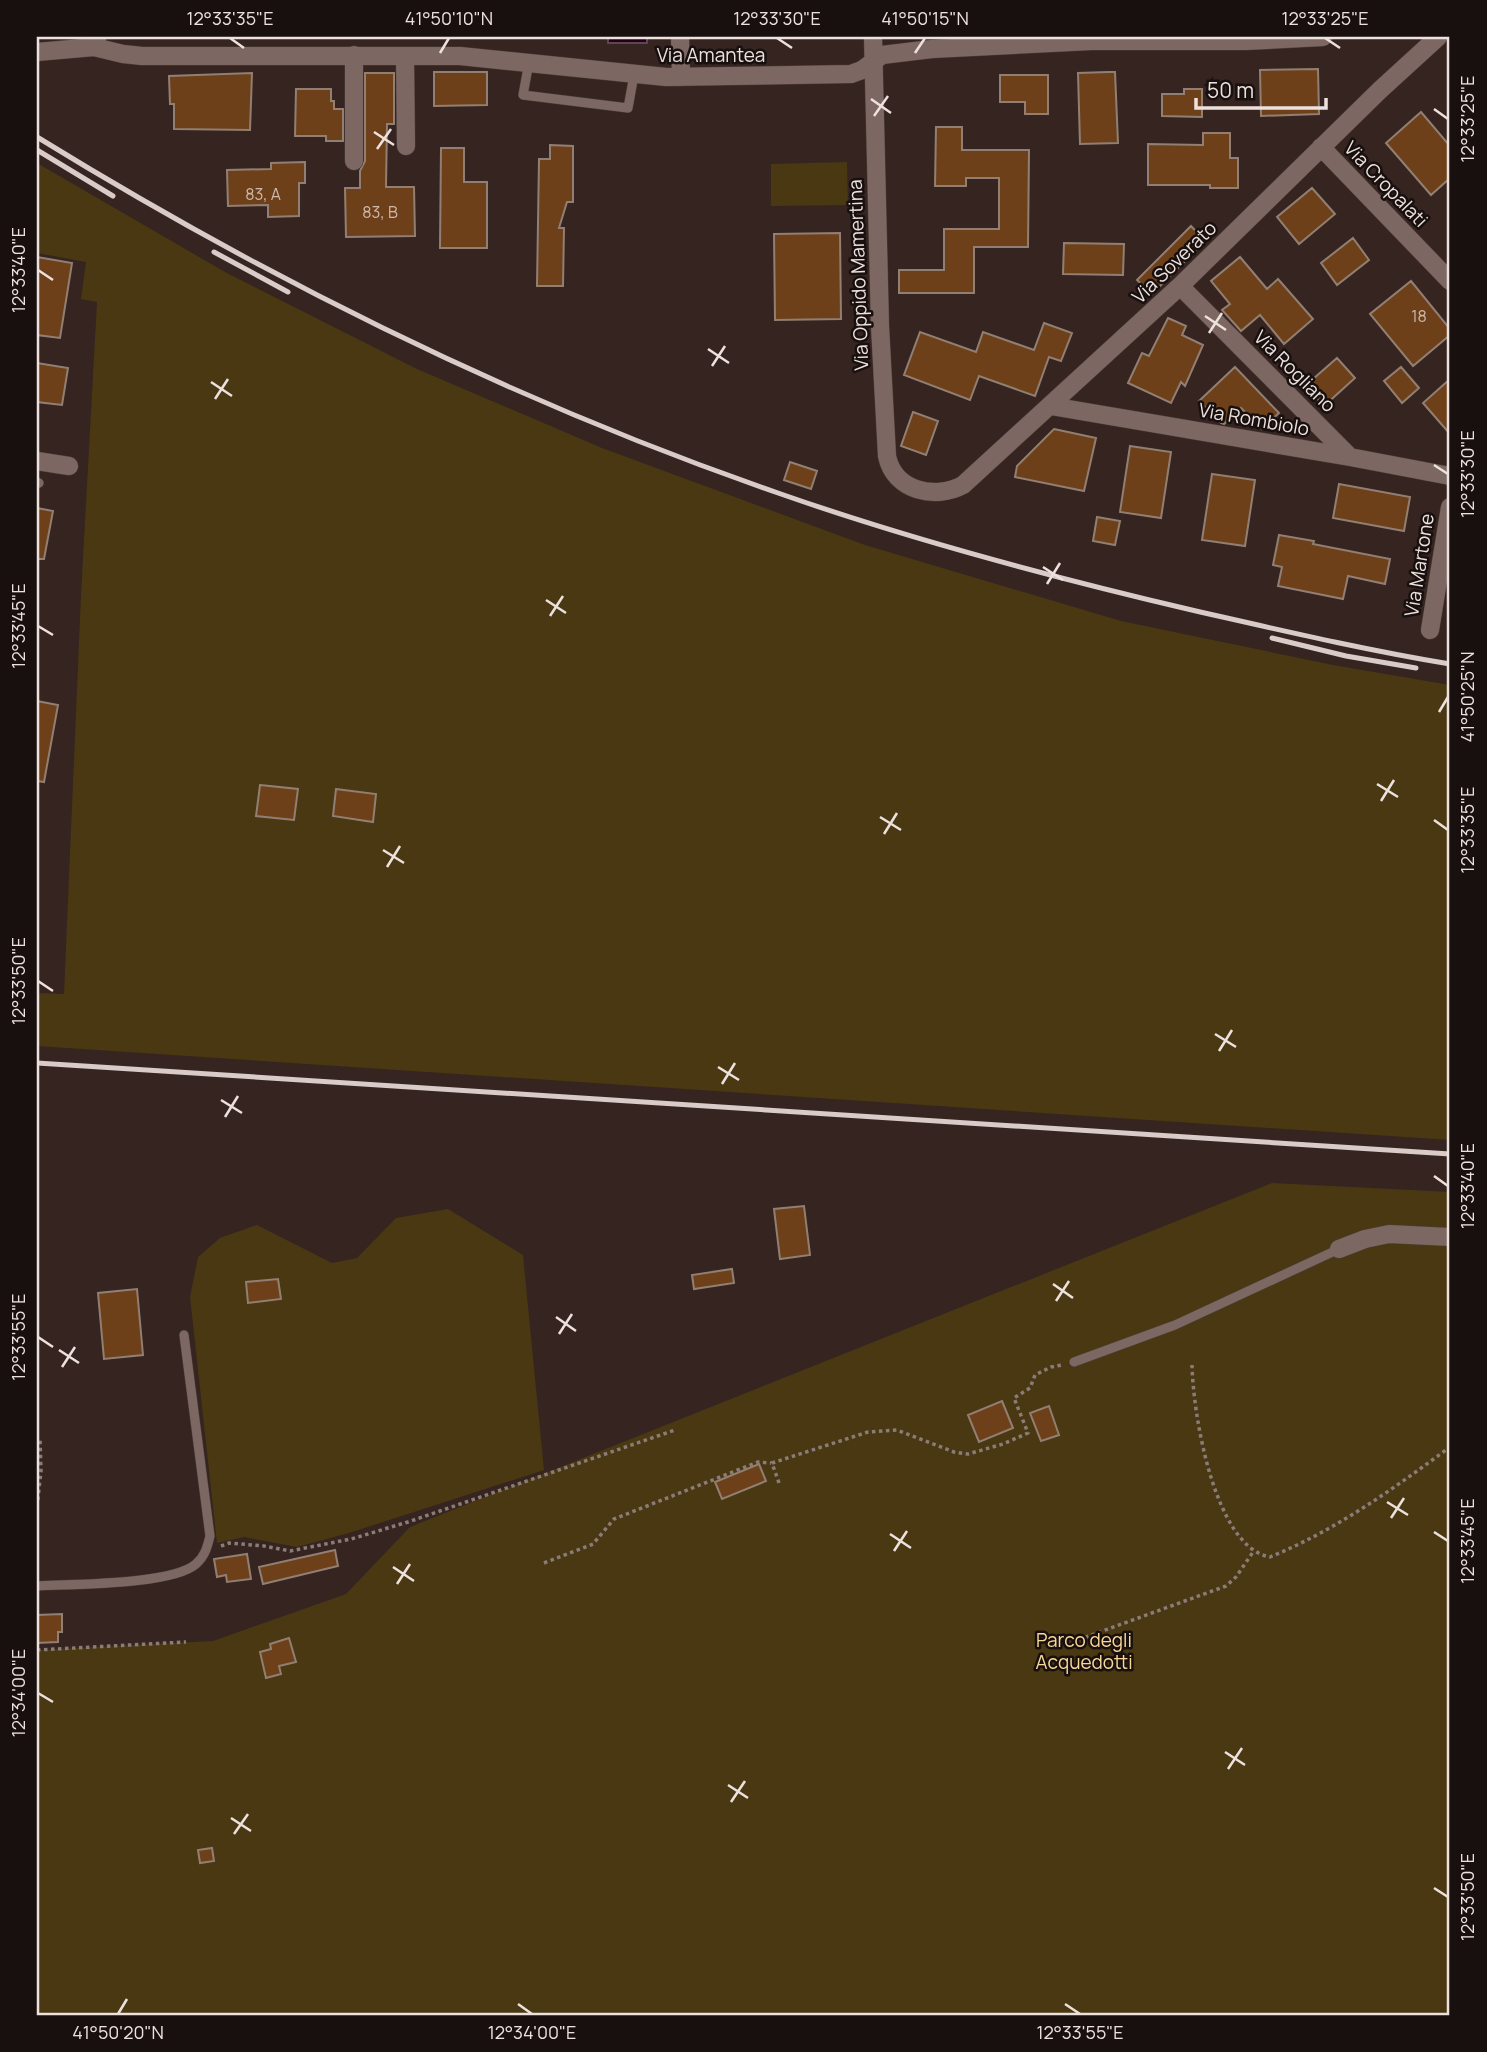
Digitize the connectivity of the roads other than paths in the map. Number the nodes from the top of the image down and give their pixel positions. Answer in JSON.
{"nodes":[{"id":1,"x":680,"y":37,"type":"edge"},
{"id":2,"x":873,"y":37,"type":"edge"},
{"id":3,"x":1322,"y":37,"type":"edge"},
{"id":4,"x":1438,"y":37,"type":"edge"},
{"id":5,"x":1117,"y":38,"type":"edge"},
{"id":6,"x":96,"y":42,"type":"edge"},
{"id":7,"x":294,"y":46,"type":"edge"},
{"id":8,"x":37,"y":52,"type":"edge"},
{"id":9,"x":354,"y":55,"type":"junction"},
{"id":10,"x":405,"y":56,"type":"junction"},
{"id":11,"x":873,"y":59,"type":"junction"},
{"id":12,"x":529,"y":62,"type":"junction"},
{"id":13,"x":634,"y":75,"type":"junction"},
{"id":14,"x":681,"y":77,"type":"junction"},
{"id":15,"x":406,"y":146,"type":"dead end"},
{"id":16,"x":1321,"y":147,"type":"junction"},
{"id":17,"x":354,"y":161,"type":"dead end"},
{"id":18,"x":1450,"y":281,"type":"edge"},
{"id":19,"x":1180,"y":286,"type":"junction"},
{"id":20,"x":1051,"y":406,"type":"junction"},
{"id":21,"x":1350,"y":457,"type":"junction"},
{"id":22,"x":37,"y":461,"type":"edge"},
{"id":23,"x":69,"y":466,"type":"dead end"},
{"id":24,"x":1450,"y":476,"type":"edge"},
{"id":25,"x":924,"y":492,"type":"joint"},
{"id":26,"x":1450,"y":507,"type":"edge"},
{"id":27,"x":1430,"y":630,"type":"dead end"},
{"id":28,"x":1450,"y":1237,"type":"edge"},
{"id":29,"x":1339,"y":1249,"type":"joint"},
{"id":30,"x":184,"y":1335,"type":"dead end"},
{"id":31,"x":1074,"y":1362,"type":"road end"},
{"id":32,"x":37,"y":1586,"type":"edge"}],
"edges":[{"from":1,"to":14,"type":"street"},
{"from":2,"to":11,"type":"street","name":"Via Oppido Mamertina"},
{"from":3,"to":5,"type":"street","name":"Via Amantea"},
{"from":4,"to":16,"type":"street","name":"Via Soverato"},
{"from":5,"to":11,"type":"street","name":"Via Amantea"},
{"from":6,"to":7,"type":"street","name":"Via Amantea"},
{"from":6,"to":8,"type":"street","name":"Via Amantea"},
{"from":7,"to":9,"type":"street","name":"Via Amantea"},
{"from":9,"to":10,"type":"street","name":"Via Amantea"},
{"from":9,"to":17,"type":"street"},
{"from":10,"to":12,"type":"street","name":"Via Amantea"},
{"from":10,"to":15,"type":"street"},
{"from":11,"to":14,"type":"street","name":"Via Amantea"},
{"from":11,"to":25,"type":"street","name":"Via Oppido Mamertina"},
{"from":12,"to":13,"type":"street","name":"Via Amantea"},
{"from":12,"to":13,"type":"lane"},
{"from":13,"to":14,"type":"street","name":"Via Amantea"},
{"from":16,"to":18,"type":"street","name":"Via Cropalati"},
{"from":16,"to":19,"type":"street","name":"Via Soverato"},
{"from":19,"to":20,"type":"street","name":"Via Soverato"},
{"from":19,"to":21,"type":"street","name":"Via Rogliano"},
{"from":20,"to":21,"type":"street","name":"Via Rombiolo"},
{"from":20,"to":25,"type":"street","name":"Via Soverato"},
{"from":21,"to":24,"type":"street","name":"Via Rombiolo"},
{"from":22,"to":23,"type":"street"},
{"from":26,"to":27,"type":"street","name":"Via Martone"},
{"from":28,"to":29,"type":"street"},
{"from":29,"to":31,"type":"lane"},
{"from":30,"to":32,"type":"lane"}]}
